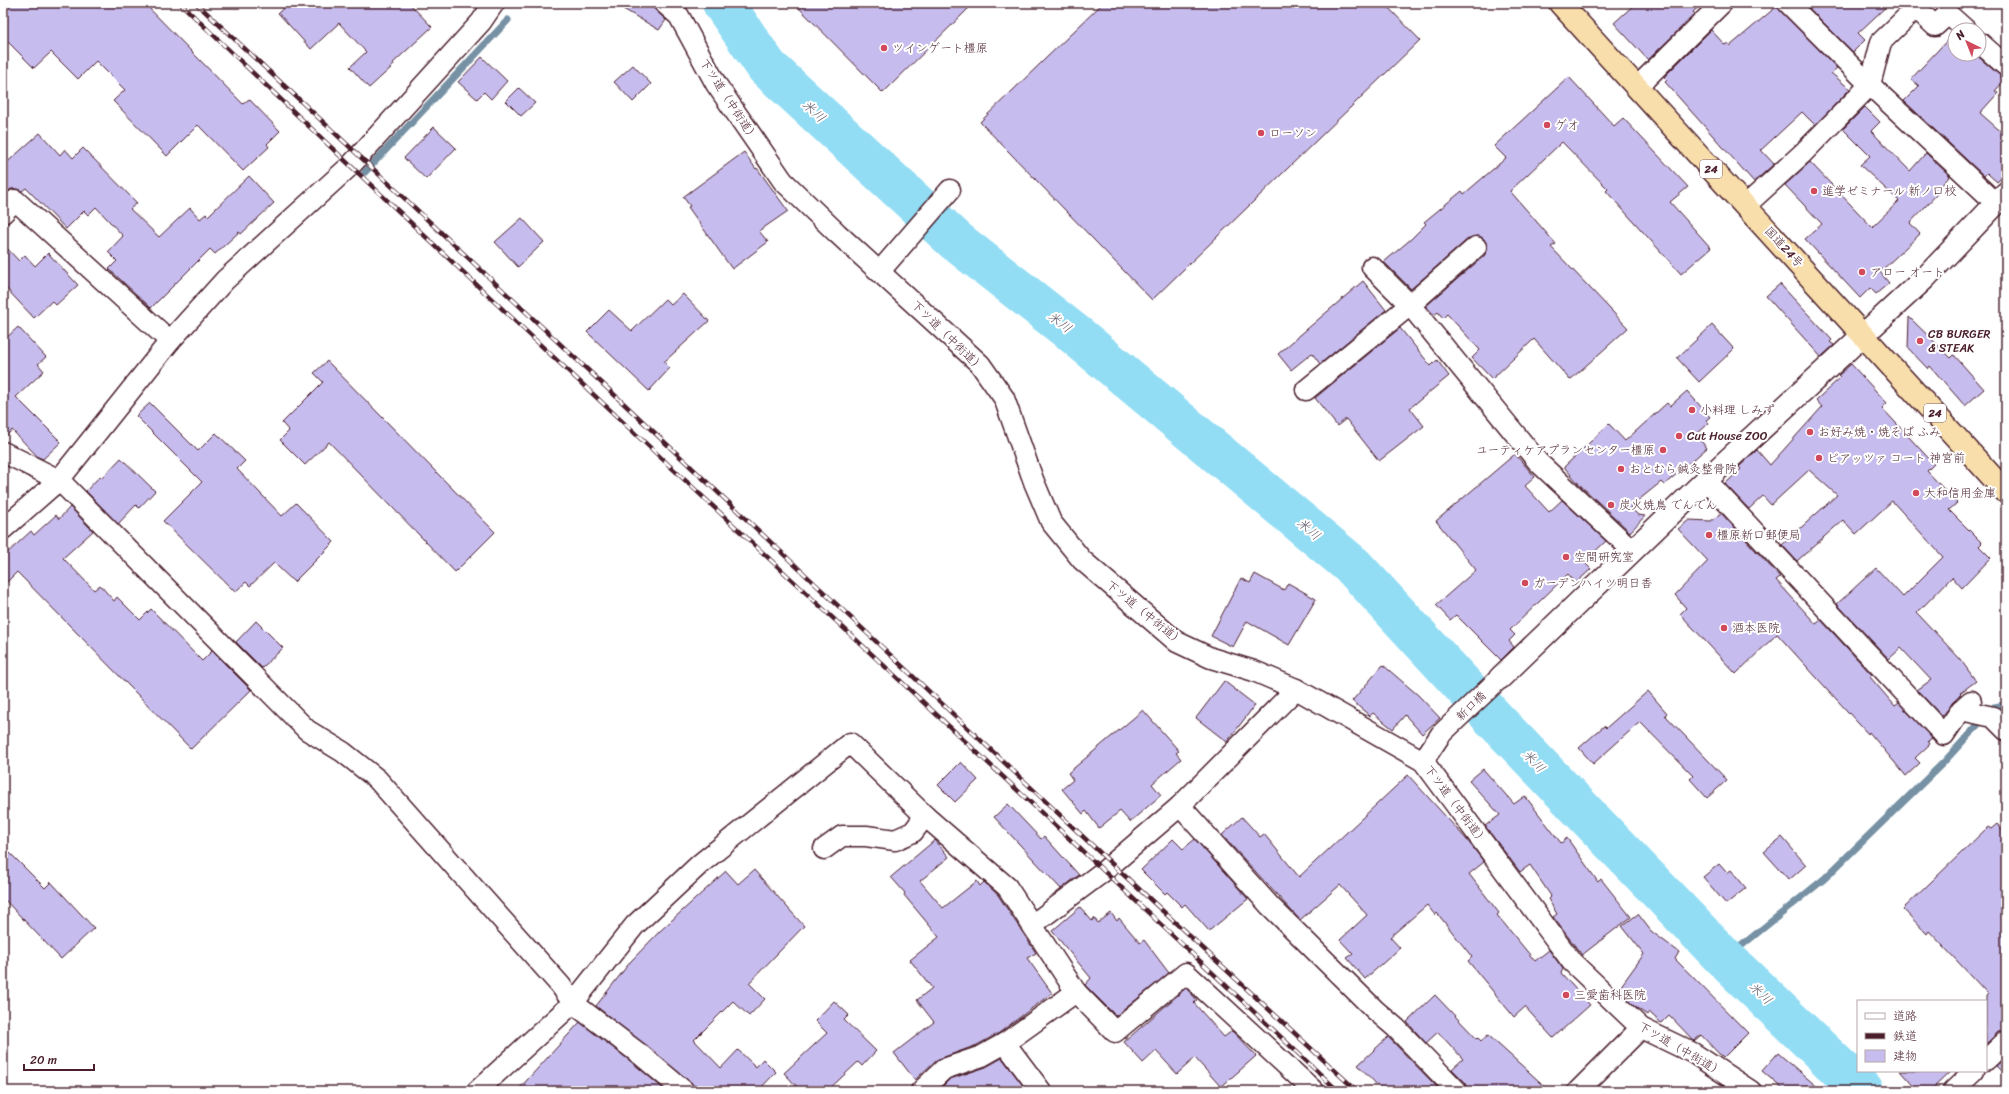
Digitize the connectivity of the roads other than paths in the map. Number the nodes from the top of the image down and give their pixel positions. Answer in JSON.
{"nodes":[{"id":1,"x":494,"y":3,"type":"edge"},
{"id":2,"x":664,"y":3,"type":"edge"},
{"id":3,"x":1560,"y":3,"type":"edge"},
{"id":4,"x":1722,"y":3,"type":"edge"},
{"id":5,"x":1788,"y":3,"type":"edge"},
{"id":6,"x":1914,"y":5,"type":"edge"},
{"id":7,"x":1957,"y":22,"type":"edge"},
{"id":8,"x":1987,"y":49,"type":"edge"},
{"id":9,"x":2006,"y":66,"type":"edge"},
{"id":10,"x":1870,"y":85,"type":"junction"},
{"id":11,"x":1637,"y":88,"type":"junction"},
{"id":12,"x":950,"y":190,"type":"dead end"},
{"id":13,"x":2001,"y":198,"type":"edge"},
{"id":14,"x":1745,"y":206,"type":"junction"},
{"id":15,"x":3,"y":213,"type":"edge"},
{"id":16,"x":1476,"y":247,"type":"dead end"},
{"id":17,"x":885,"y":266,"type":"junction"},
{"id":18,"x":1372,"y":267,"type":"dead end"},
{"id":19,"x":1410,"y":305,"type":"junction"},
{"id":20,"x":1863,"y":334,"type":"junction"},
{"id":21,"x":170,"y":341,"type":"junction"},
{"id":22,"x":1306,"y":390,"type":"dead end"},
{"id":23,"x":3,"y":452,"type":"edge"},
{"id":24,"x":59,"y":480,"type":"junction"},
{"id":25,"x":1706,"y":480,"type":"junction"},
{"id":26,"x":2006,"y":492,"type":"edge"},
{"id":27,"x":3,"y":529,"type":"edge"},
{"id":28,"x":1633,"y":551,"type":"junction"},
{"id":29,"x":1500,"y":678,"type":"joint"},
{"id":30,"x":1296,"y":689,"type":"junction"},
{"id":31,"x":2006,"y":730,"type":"edge"},
{"id":32,"x":1423,"y":761,"type":"junction"},
{"id":33,"x":1180,"y":806,"type":"junction"},
{"id":34,"x":925,"y":816,"type":"junction"},
{"id":35,"x":824,"y":849,"type":"dead end"},
{"id":36,"x":1032,"y":925,"type":"junction"},
{"id":37,"x":1076,"y":992,"type":"junction"},
{"id":38,"x":573,"y":1003,"type":"junction"},
{"id":39,"x":1641,"y":1028,"type":"junction"},
{"id":40,"x":2006,"y":1041,"type":"edge"},
{"id":41,"x":1005,"y":1043,"type":"junction"},
{"id":42,"x":1987,"y":1059,"type":"edge"},
{"id":43,"x":1973,"y":1072,"type":"edge"},
{"id":44,"x":477,"y":1091,"type":"edge"},
{"id":45,"x":684,"y":1091,"type":"edge"},
{"id":46,"x":921,"y":1091,"type":"edge"},
{"id":47,"x":1041,"y":1091,"type":"edge"},
{"id":48,"x":1314,"y":1091,"type":"edge"},
{"id":49,"x":1457,"y":1091,"type":"edge"},
{"id":50,"x":1578,"y":1091,"type":"edge"},
{"id":51,"x":1752,"y":1091,"type":"edge"},
{"id":52,"x":1953,"y":1091,"type":"edge"}],
"edges":[{"from":1,"to":21,"type":"street"},
{"from":2,"to":17,"type":"street","name":"下ツ道（中街道）"},
{"from":3,"to":11,"type":"highway","name":"国道24号","number":"24"},
{"from":4,"to":11,"type":"street"},
{"from":5,"to":10,"type":"street"},
{"from":6,"to":7,"type":"street"},
{"from":6,"to":10,"type":"street"},
{"from":8,"to":9,"type":"street"},
{"from":10,"to":13,"type":"street"},
{"from":10,"to":14,"type":"street"},
{"from":11,"to":14,"type":"highway","name":"国道24号","number":"24"},
{"from":12,"to":17,"type":"street"},
{"from":13,"to":20,"type":"street"},
{"from":14,"to":20,"type":"highway","name":"国道24号","number":"24"},
{"from":15,"to":21,"type":"street"},
{"from":16,"to":19,"type":"street"},
{"from":17,"to":30,"type":"street","name":"下ツ道（中街道）"},
{"from":18,"to":19,"type":"street"},
{"from":19,"to":22,"type":"street"},
{"from":19,"to":28,"type":"street"},
{"from":20,"to":25,"type":"street"},
{"from":20,"to":26,"type":"highway","name":"国道24号","number":"24"},
{"from":21,"to":24,"type":"street"},
{"from":23,"to":24,"type":"street"},
{"from":24,"to":27,"type":"street"},
{"from":24,"to":38,"type":"street"},
{"from":25,"to":28,"type":"street"},
{"from":25,"to":31,"type":"street"},
{"from":28,"to":29,"type":"street"},
{"from":29,"to":32,"type":"street","name":"新口橋"},
{"from":30,"to":32,"type":"street","name":"下ツ道（中街道）"},
{"from":30,"to":33,"type":"street"},
{"from":32,"to":39,"type":"street","name":"下ツ道（中街道）"},
{"from":33,"to":36,"type":"street"},
{"from":33,"to":49,"type":"street"},
{"from":34,"to":35,"type":"street"},
{"from":34,"to":36,"type":"street"},
{"from":34,"to":38,"type":"street"},
{"from":36,"to":37,"type":"street"},
{"from":37,"to":41,"type":"street"},
{"from":37,"to":48,"type":"street"},
{"from":38,"to":44,"type":"street"},
{"from":38,"to":45,"type":"street"},
{"from":39,"to":50,"type":"street"},
{"from":39,"to":51,"type":"street","name":"下ツ道（中街道）"},
{"from":40,"to":42,"type":"street"},
{"from":41,"to":46,"type":"street"},
{"from":41,"to":47,"type":"street"},
{"from":43,"to":52,"type":"street"}]}
